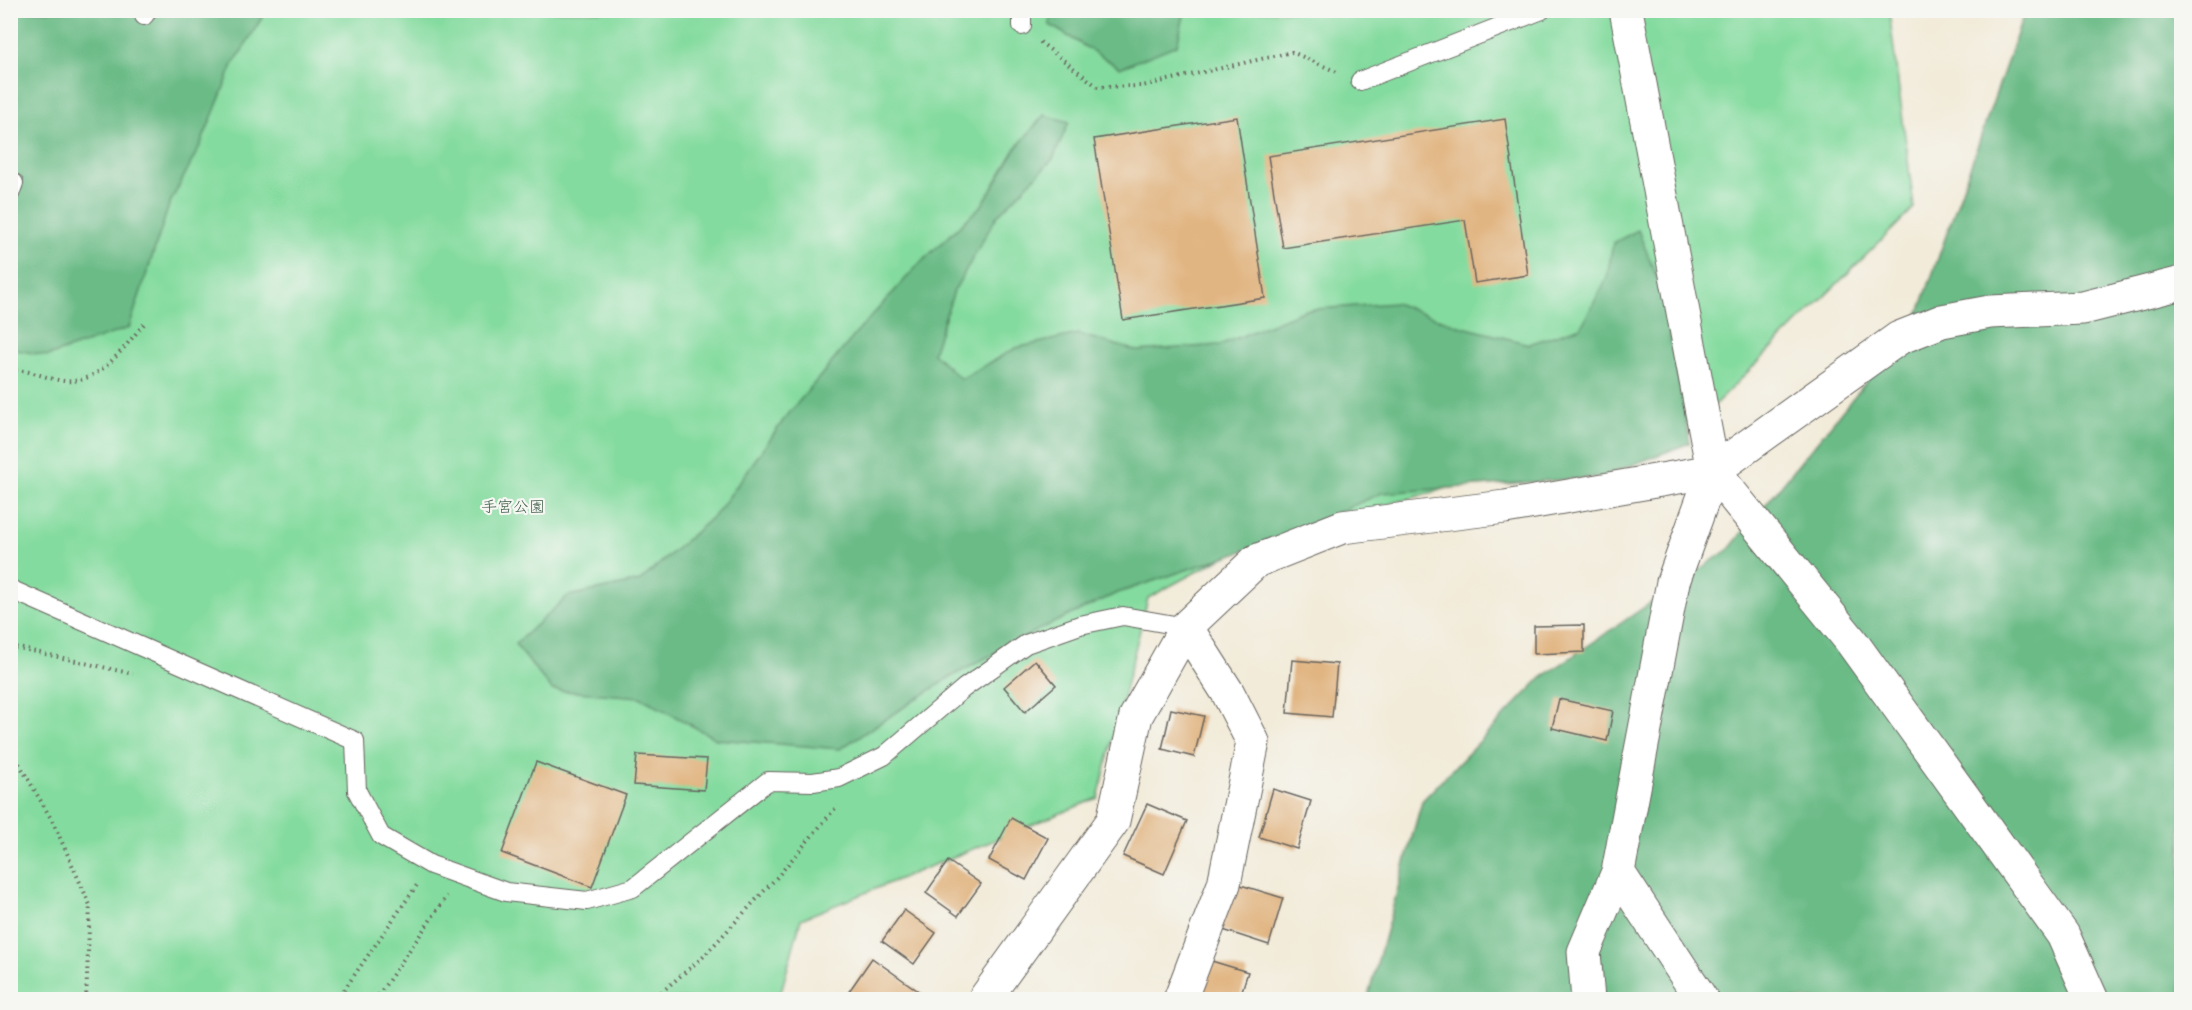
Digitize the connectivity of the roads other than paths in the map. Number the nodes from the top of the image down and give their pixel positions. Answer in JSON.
{"nodes":[{"id":1,"x":1542,"y":10,"type":"edge"},
{"id":2,"x":1626,"y":10,"type":"edge"},
{"id":3,"x":1360,"y":81,"type":"road end"},
{"id":4,"x":2181,"y":283,"type":"edge"},
{"id":5,"x":1713,"y":471,"type":"junction"},
{"id":6,"x":10,"y":589,"type":"edge"},
{"id":7,"x":1186,"y":627,"type":"junction"},
{"id":8,"x":1618,"y":872,"type":"junction"},
{"id":9,"x":984,"y":999,"type":"edge"},
{"id":10,"x":1180,"y":999,"type":"edge"},
{"id":11,"x":1588,"y":999,"type":"edge"},
{"id":12,"x":1702,"y":999,"type":"edge"},
{"id":13,"x":2092,"y":999,"type":"edge"}],
"edges":[{"from":1,"to":3,"type":"lane"},
{"from":2,"to":5,"type":"street"},
{"from":4,"to":5,"type":"street"},
{"from":5,"to":7,"type":"street"},
{"from":5,"to":8,"type":"street"},
{"from":5,"to":13,"type":"street"},
{"from":6,"to":7,"type":"lane"},
{"from":7,"to":9,"type":"street"},
{"from":7,"to":10,"type":"street"},
{"from":8,"to":11,"type":"street"},
{"from":8,"to":12,"type":"street"}]}
